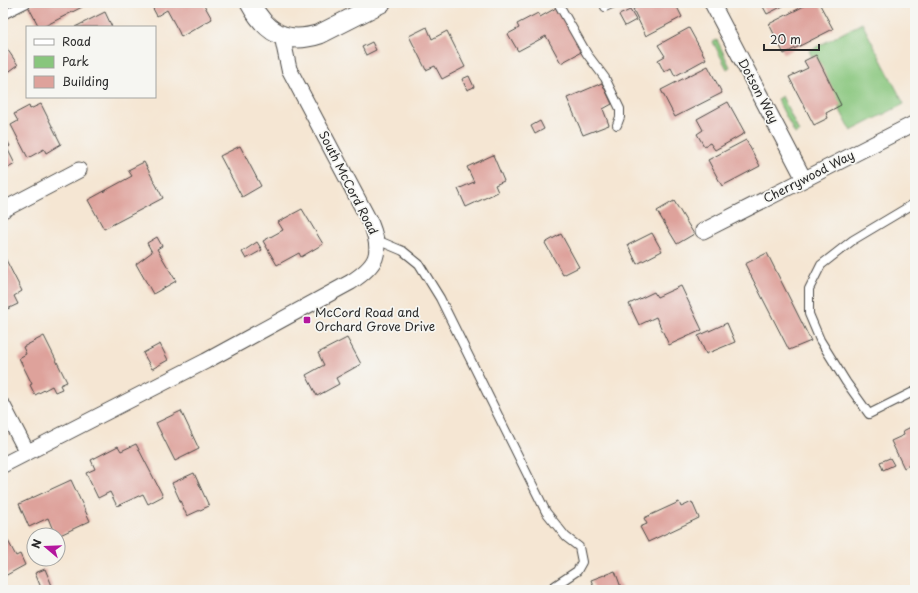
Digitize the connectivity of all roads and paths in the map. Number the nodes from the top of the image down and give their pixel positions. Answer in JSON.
{"nodes":[{"id":1,"x":27,"y":3,"type":"edge"},
{"id":2,"x":250,"y":3,"type":"edge"},
{"id":3,"x":381,"y":3,"type":"edge"},
{"id":4,"x":558,"y":3,"type":"edge"},
{"id":5,"x":614,"y":3,"type":"edge"},
{"id":6,"x":712,"y":3,"type":"edge"},
{"id":7,"x":605,"y":7,"type":"dead end"},
{"id":8,"x":3,"y":16,"type":"edge"},
{"id":9,"x":282,"y":36,"type":"junction"},
{"id":10,"x":617,"y":125,"type":"dead end"},
{"id":11,"x":914,"y":126,"type":"edge"},
{"id":12,"x":79,"y":170,"type":"dead end"},
{"id":13,"x":804,"y":179,"type":"junction"},
{"id":14,"x":915,"y":203,"type":"edge"},
{"id":15,"x":3,"y":210,"type":"edge"},
{"id":16,"x":703,"y":231,"type":"dead end"},
{"id":17,"x":377,"y":240,"type":"junction"},
{"id":18,"x":915,"y":391,"type":"edge"},
{"id":19,"x":3,"y":406,"type":"edge"},
{"id":20,"x":27,"y":452,"type":"junction"},
{"id":21,"x":3,"y":464,"type":"edge"},
{"id":22,"x":554,"y":586,"type":"dead end"}],
"edges":[{"from":1,"to":8,"type":"lane"},
{"from":2,"to":9,"type":"street"},
{"from":3,"to":9,"type":"street"},
{"from":4,"to":10,"type":"lane"},
{"from":5,"to":7,"type":"lane"},
{"from":6,"to":13,"type":"street","name":"Dotson Way"},
{"from":9,"to":17,"type":"street","name":"South McCord Road"},
{"from":11,"to":13,"type":"street","name":"Cherrywood Way"},
{"from":12,"to":15,"type":"street"},
{"from":13,"to":16,"type":"street","name":"Cherrywood Way"},
{"from":14,"to":18,"type":"lane"},
{"from":17,"to":20,"type":"street","name":"South McCord Road"},
{"from":17,"to":22,"type":"lane"},
{"from":19,"to":20,"type":"street"},
{"from":20,"to":21,"type":"street","name":"South McCord Road"}]}
